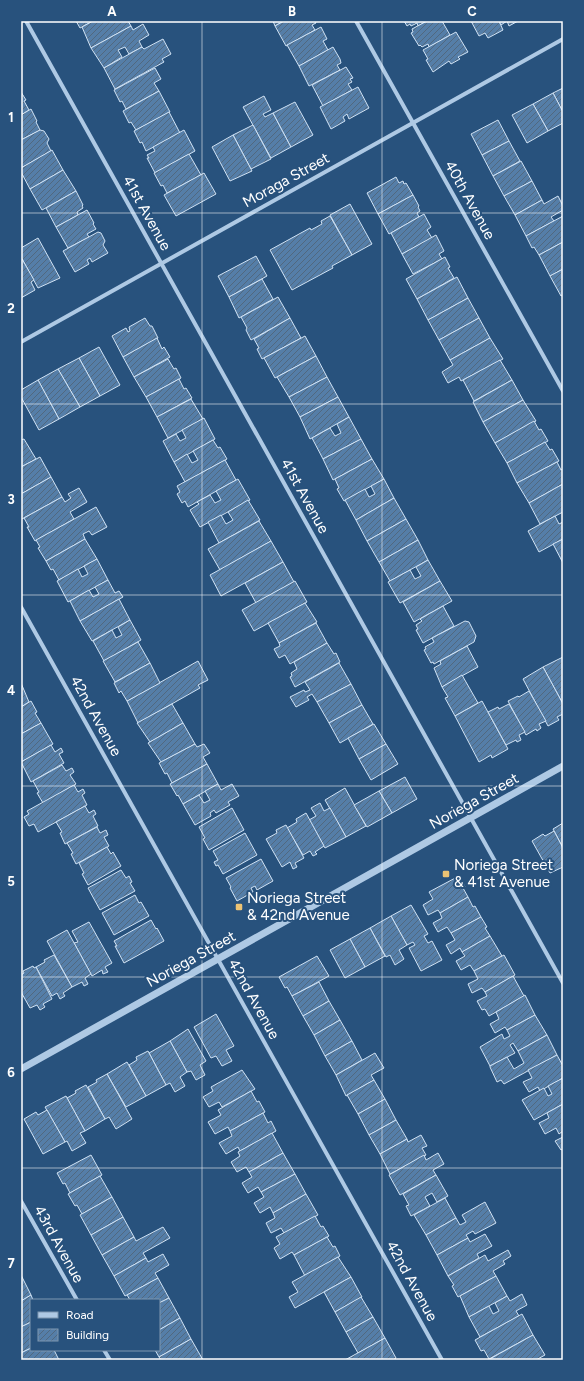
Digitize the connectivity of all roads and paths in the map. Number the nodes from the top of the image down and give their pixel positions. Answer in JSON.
{"nodes":[{"id":1,"x":26,"y":21,"type":"edge"},
{"id":2,"x":356,"y":21,"type":"edge"},
{"id":3,"x":563,"y":39,"type":"edge"},
{"id":4,"x":413,"y":123,"type":"junction"},
{"id":5,"x":161,"y":264,"type":"junction"},
{"id":6,"x":21,"y":342,"type":"edge"},
{"id":7,"x":563,"y":391,"type":"edge"},
{"id":8,"x":21,"y":607,"type":"edge"},
{"id":9,"x":563,"y":766,"type":"edge"},
{"id":10,"x":471,"y":818,"type":"junction"},
{"id":11,"x":218,"y":959,"type":"junction"},
{"id":12,"x":563,"y":983,"type":"edge"},
{"id":13,"x":21,"y":1069,"type":"edge"},
{"id":14,"x":21,"y":1201,"type":"edge"},
{"id":15,"x":76,"y":1299,"type":"edge"},
{"id":16,"x":105,"y":1351,"type":"edge"},
{"id":17,"x":110,"y":1360,"type":"edge"},
{"id":18,"x":442,"y":1360,"type":"edge"}],
"edges":[{"from":1,"to":5,"type":"street","name":"41st Avenue"},
{"from":2,"to":4,"type":"street","name":"40th Avenue"},
{"from":3,"to":4,"type":"street","name":"Moraga Street"},
{"from":4,"to":5,"type":"street","name":"Moraga Street"},
{"from":4,"to":7,"type":"street","name":"40th Avenue"},
{"from":5,"to":6,"type":"street","name":"Moraga Street"},
{"from":5,"to":10,"type":"street","name":"41st Avenue"},
{"from":8,"to":11,"type":"street","name":"42nd Avenue"},
{"from":9,"to":10,"type":"street","name":"Noriega Street"},
{"from":10,"to":11,"type":"street","name":"Noriega Street"},
{"from":10,"to":12,"type":"street","name":"41st Avenue"},
{"from":11,"to":13,"type":"street","name":"Noriega Street"},
{"from":11,"to":18,"type":"street","name":"42nd Avenue"},
{"from":14,"to":15,"type":"street","name":"43rd Avenue"},
{"from":16,"to":17,"type":"street"}]}
